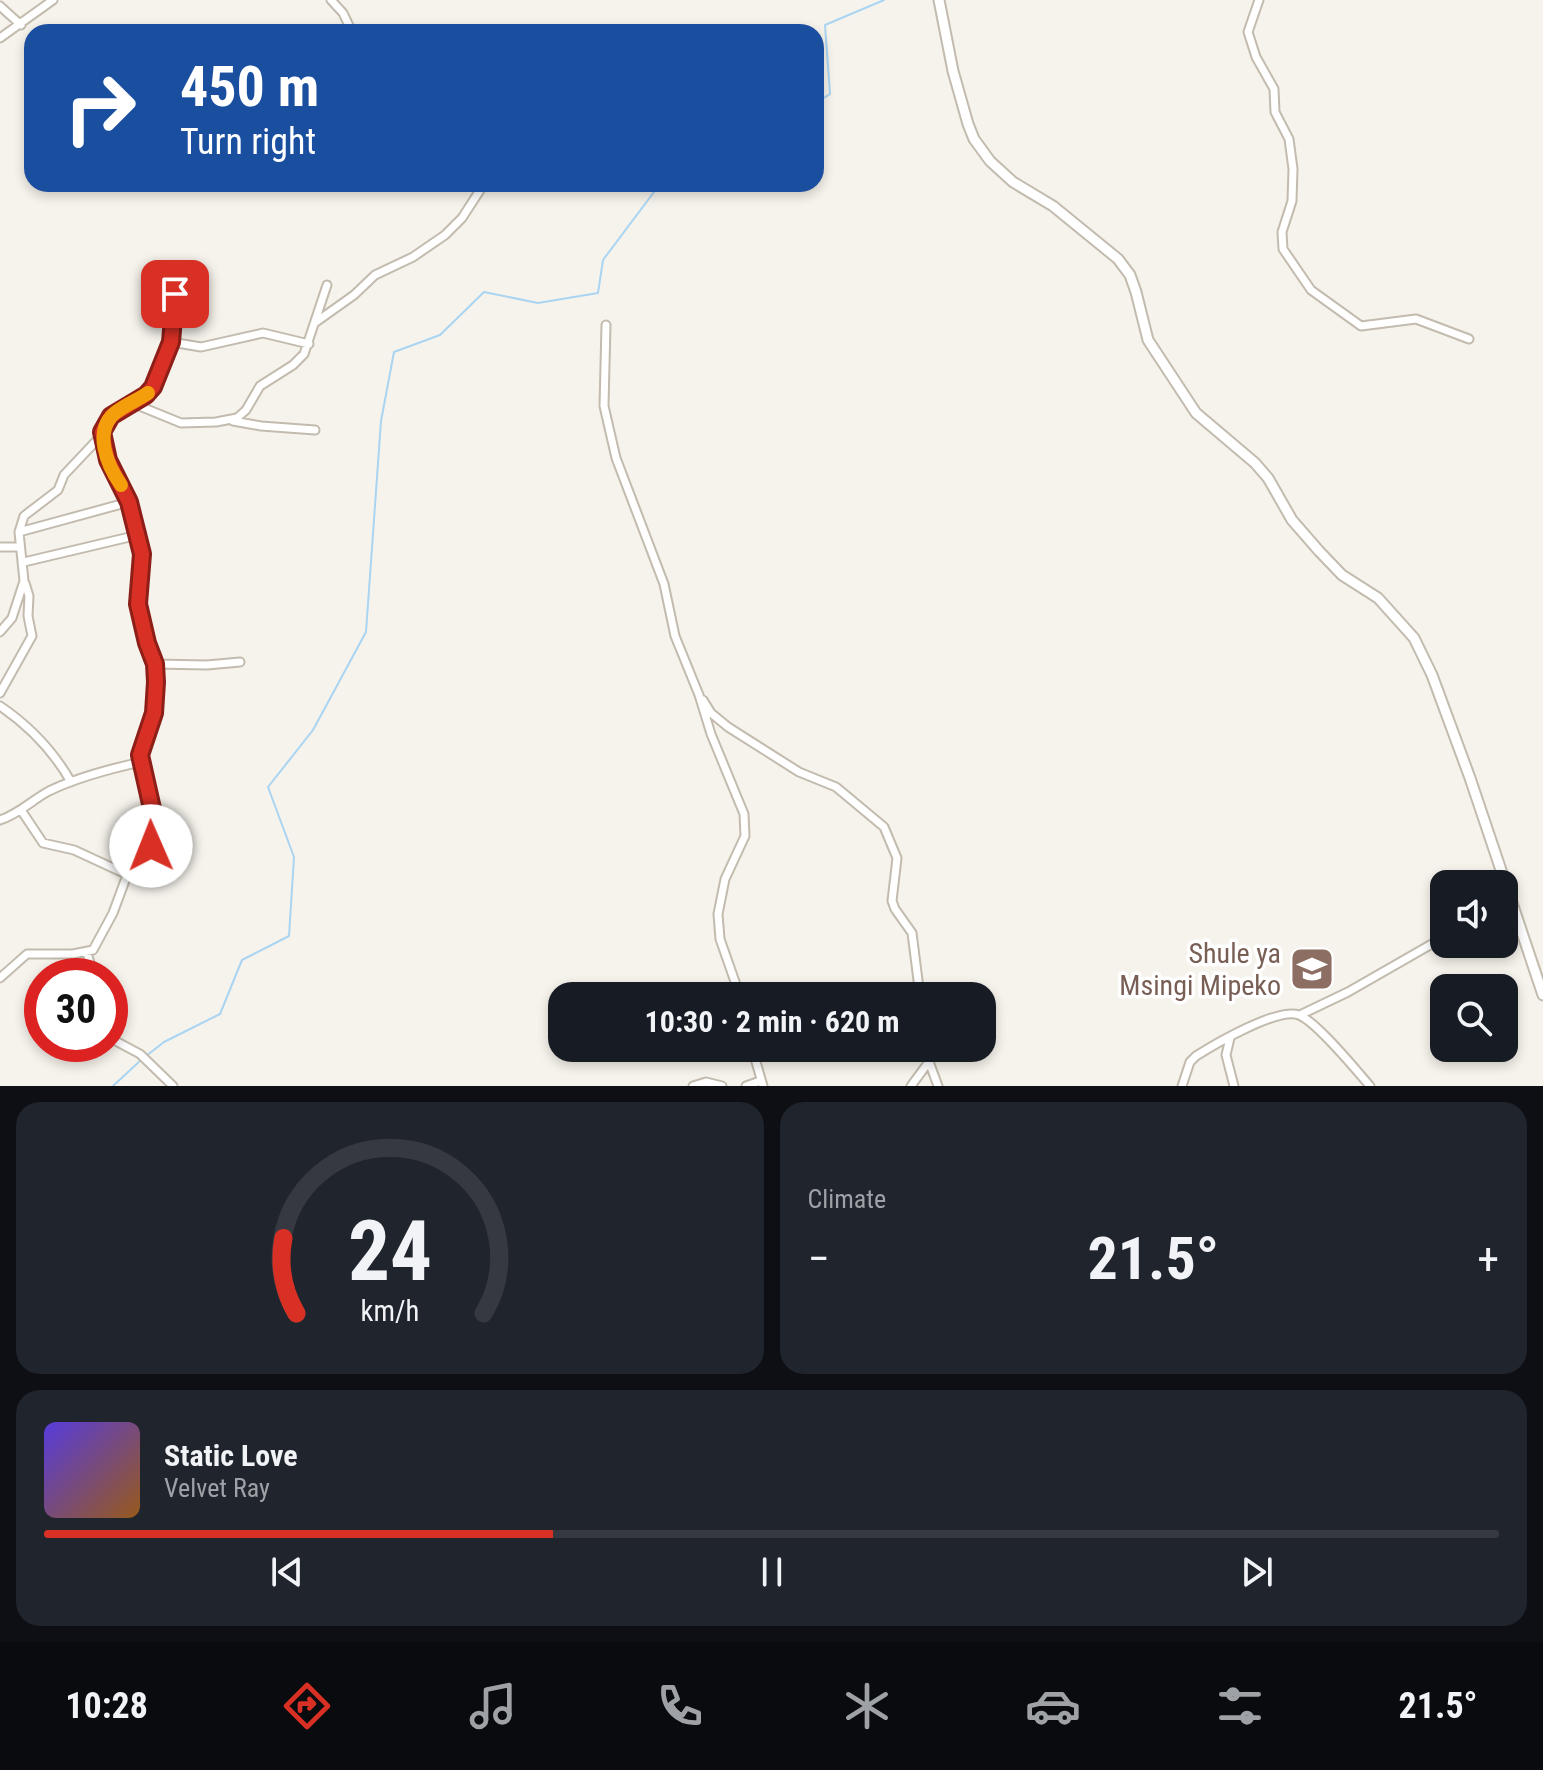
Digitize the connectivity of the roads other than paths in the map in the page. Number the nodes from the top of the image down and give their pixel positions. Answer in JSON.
{"nodes":[{"id":1,"x":53,"y":0,"type":"edge"},
{"id":2,"x":331,"y":0,"type":"edge"},
{"id":3,"x":939,"y":0,"type":"edge"},
{"id":4,"x":1259,"y":0,"type":"edge"},
{"id":5,"x":0,"y":6,"type":"edge"},
{"id":6,"x":348,"y":24,"type":"edge"},
{"id":7,"x":21,"y":25,"type":"junction"},
{"id":8,"x":0,"y":38,"type":"edge"},
{"id":9,"x":479,"y":192,"type":"edge"},
{"id":10,"x":327,"y":285,"type":"dead end"},
{"id":11,"x":175,"y":294,"type":"dead end"},
{"id":12,"x":316,"y":322,"type":"junction"},
{"id":13,"x":606,"y":325,"type":"dead end"},
{"id":14,"x":1469,"y":339,"type":"dead end"},
{"id":15,"x":171,"y":342,"type":"junction"},
{"id":16,"x":309,"y":344,"type":"junction"},
{"id":17,"x":132,"y":403,"type":"junction"},
{"id":18,"x":231,"y":421,"type":"junction"},
{"id":19,"x":315,"y":430,"type":"dead end"},
{"id":20,"x":102,"y":432,"type":"junction"},
{"id":21,"x":97,"y":440,"type":"junction"},
{"id":22,"x":105,"y":447,"type":"junction"},
{"id":23,"x":129,"y":502,"type":"junction"},
{"id":24,"x":19,"y":532,"type":"junction"},
{"id":25,"x":138,"y":535,"type":"junction"},
{"id":26,"x":0,"y":547,"type":"edge"},
{"id":27,"x":20,"y":547,"type":"junction"},
{"id":28,"x":24,"y":562,"type":"junction"},
{"id":29,"x":24,"y":581,"type":"junction"},
{"id":30,"x":0,"y":632,"type":"edge"},
{"id":31,"x":240,"y":662,"type":"dead end"},
{"id":32,"x":155,"y":664,"type":"junction"},
{"id":33,"x":0,"y":693,"type":"edge"},
{"id":34,"x":699,"y":695,"type":"junction"},
{"id":35,"x":0,"y":706,"type":"edge"},
{"id":36,"x":141,"y":762,"type":"junction"},
{"id":37,"x":71,"y":782,"type":"junction"},
{"id":38,"x":21,"y":810,"type":"junction"},
{"id":39,"x":0,"y":820,"type":"edge"},
{"id":40,"x":1502,"y":870,"type":"edge"},
{"id":41,"x":126,"y":874,"type":"junction"},
{"id":42,"x":1518,"y":917,"type":"edge"},
{"id":43,"x":1430,"y":945,"type":"edge"},
{"id":44,"x":87,"y":953,"type":"junction"},
{"id":45,"x":89,"y":958,"type":"edge"},
{"id":46,"x":0,"y":978,"type":"edge"},
{"id":47,"x":735,"y":982,"type":"edge"},
{"id":48,"x":918,"y":982,"type":"edge"},
{"id":49,"x":1543,"y":995,"type":"edge"},
{"id":50,"x":1300,"y":1015,"type":"junction"},
{"id":51,"x":1230,"y":1038,"type":"junction"},
{"id":52,"x":128,"y":1048,"type":"edge"},
{"id":53,"x":756,"y":1062,"type":"edge"},
{"id":54,"x":928,"y":1063,"type":"joint"},
{"id":55,"x":762,"y":1083,"type":"edge"},
{"id":56,"x":173,"y":1086,"type":"edge"},
{"id":57,"x":693,"y":1086,"type":"edge"},
{"id":58,"x":722,"y":1086,"type":"edge"},
{"id":59,"x":746,"y":1086,"type":"edge"},
{"id":60,"x":911,"y":1086,"type":"edge"},
{"id":61,"x":938,"y":1086,"type":"edge"},
{"id":62,"x":1182,"y":1086,"type":"edge"},
{"id":63,"x":1234,"y":1086,"type":"edge"},
{"id":64,"x":1370,"y":1086,"type":"edge"}],
"edges":[{"from":1,"to":7,"type":"street"},
{"from":2,"to":6,"type":"street"},
{"from":3,"to":40,"type":"street"},
{"from":4,"to":14,"type":"street"},
{"from":5,"to":7,"type":"street"},
{"from":7,"to":8,"type":"street"},
{"from":9,"to":12,"type":"street"},
{"from":10,"to":12,"type":"street"},
{"from":11,"to":15,"type":"street"},
{"from":12,"to":16,"type":"street"},
{"from":13,"to":34,"type":"street"},
{"from":15,"to":16,"type":"street"},
{"from":15,"to":17,"type":"street"},
{"from":16,"to":18,"type":"street"},
{"from":17,"to":18,"type":"street"},
{"from":17,"to":20,"type":"street"},
{"from":18,"to":19,"type":"street"},
{"from":20,"to":21,"type":"street"},
{"from":20,"to":22,"type":"street"},
{"from":21,"to":22,"type":"street"},
{"from":21,"to":24,"type":"street"},
{"from":22,"to":23,"type":"street"},
{"from":23,"to":24,"type":"street"},
{"from":23,"to":25,"type":"street"},
{"from":24,"to":27,"type":"street"},
{"from":25,"to":28,"type":"street"},
{"from":25,"to":32,"type":"street"},
{"from":26,"to":27,"type":"street"},
{"from":27,"to":28,"type":"street"},
{"from":28,"to":29,"type":"street"},
{"from":29,"to":30,"type":"street"},
{"from":29,"to":33,"type":"street"},
{"from":31,"to":32,"type":"street"},
{"from":32,"to":36,"type":"street"},
{"from":34,"to":47,"type":"street"},
{"from":34,"to":48,"type":"street"},
{"from":35,"to":37,"type":"street"},
{"from":36,"to":37,"type":"street"},
{"from":36,"to":41,"type":"street"},
{"from":37,"to":38,"type":"street"},
{"from":38,"to":39,"type":"street"},
{"from":38,"to":41,"type":"street"},
{"from":41,"to":44,"type":"street"},
{"from":42,"to":49,"type":"street"},
{"from":43,"to":50,"type":"street"},
{"from":44,"to":45,"type":"street"},
{"from":44,"to":46,"type":"street"},
{"from":50,"to":51,"type":"street"},
{"from":50,"to":64,"type":"street"},
{"from":51,"to":62,"type":"street"},
{"from":51,"to":63,"type":"street"},
{"from":52,"to":56,"type":"street"},
{"from":53,"to":55,"type":"street"},
{"from":54,"to":60,"type":"street"},
{"from":54,"to":61,"type":"street"},
{"from":55,"to":59,"type":"street"},
{"from":57,"to":58,"type":"street"}]}
